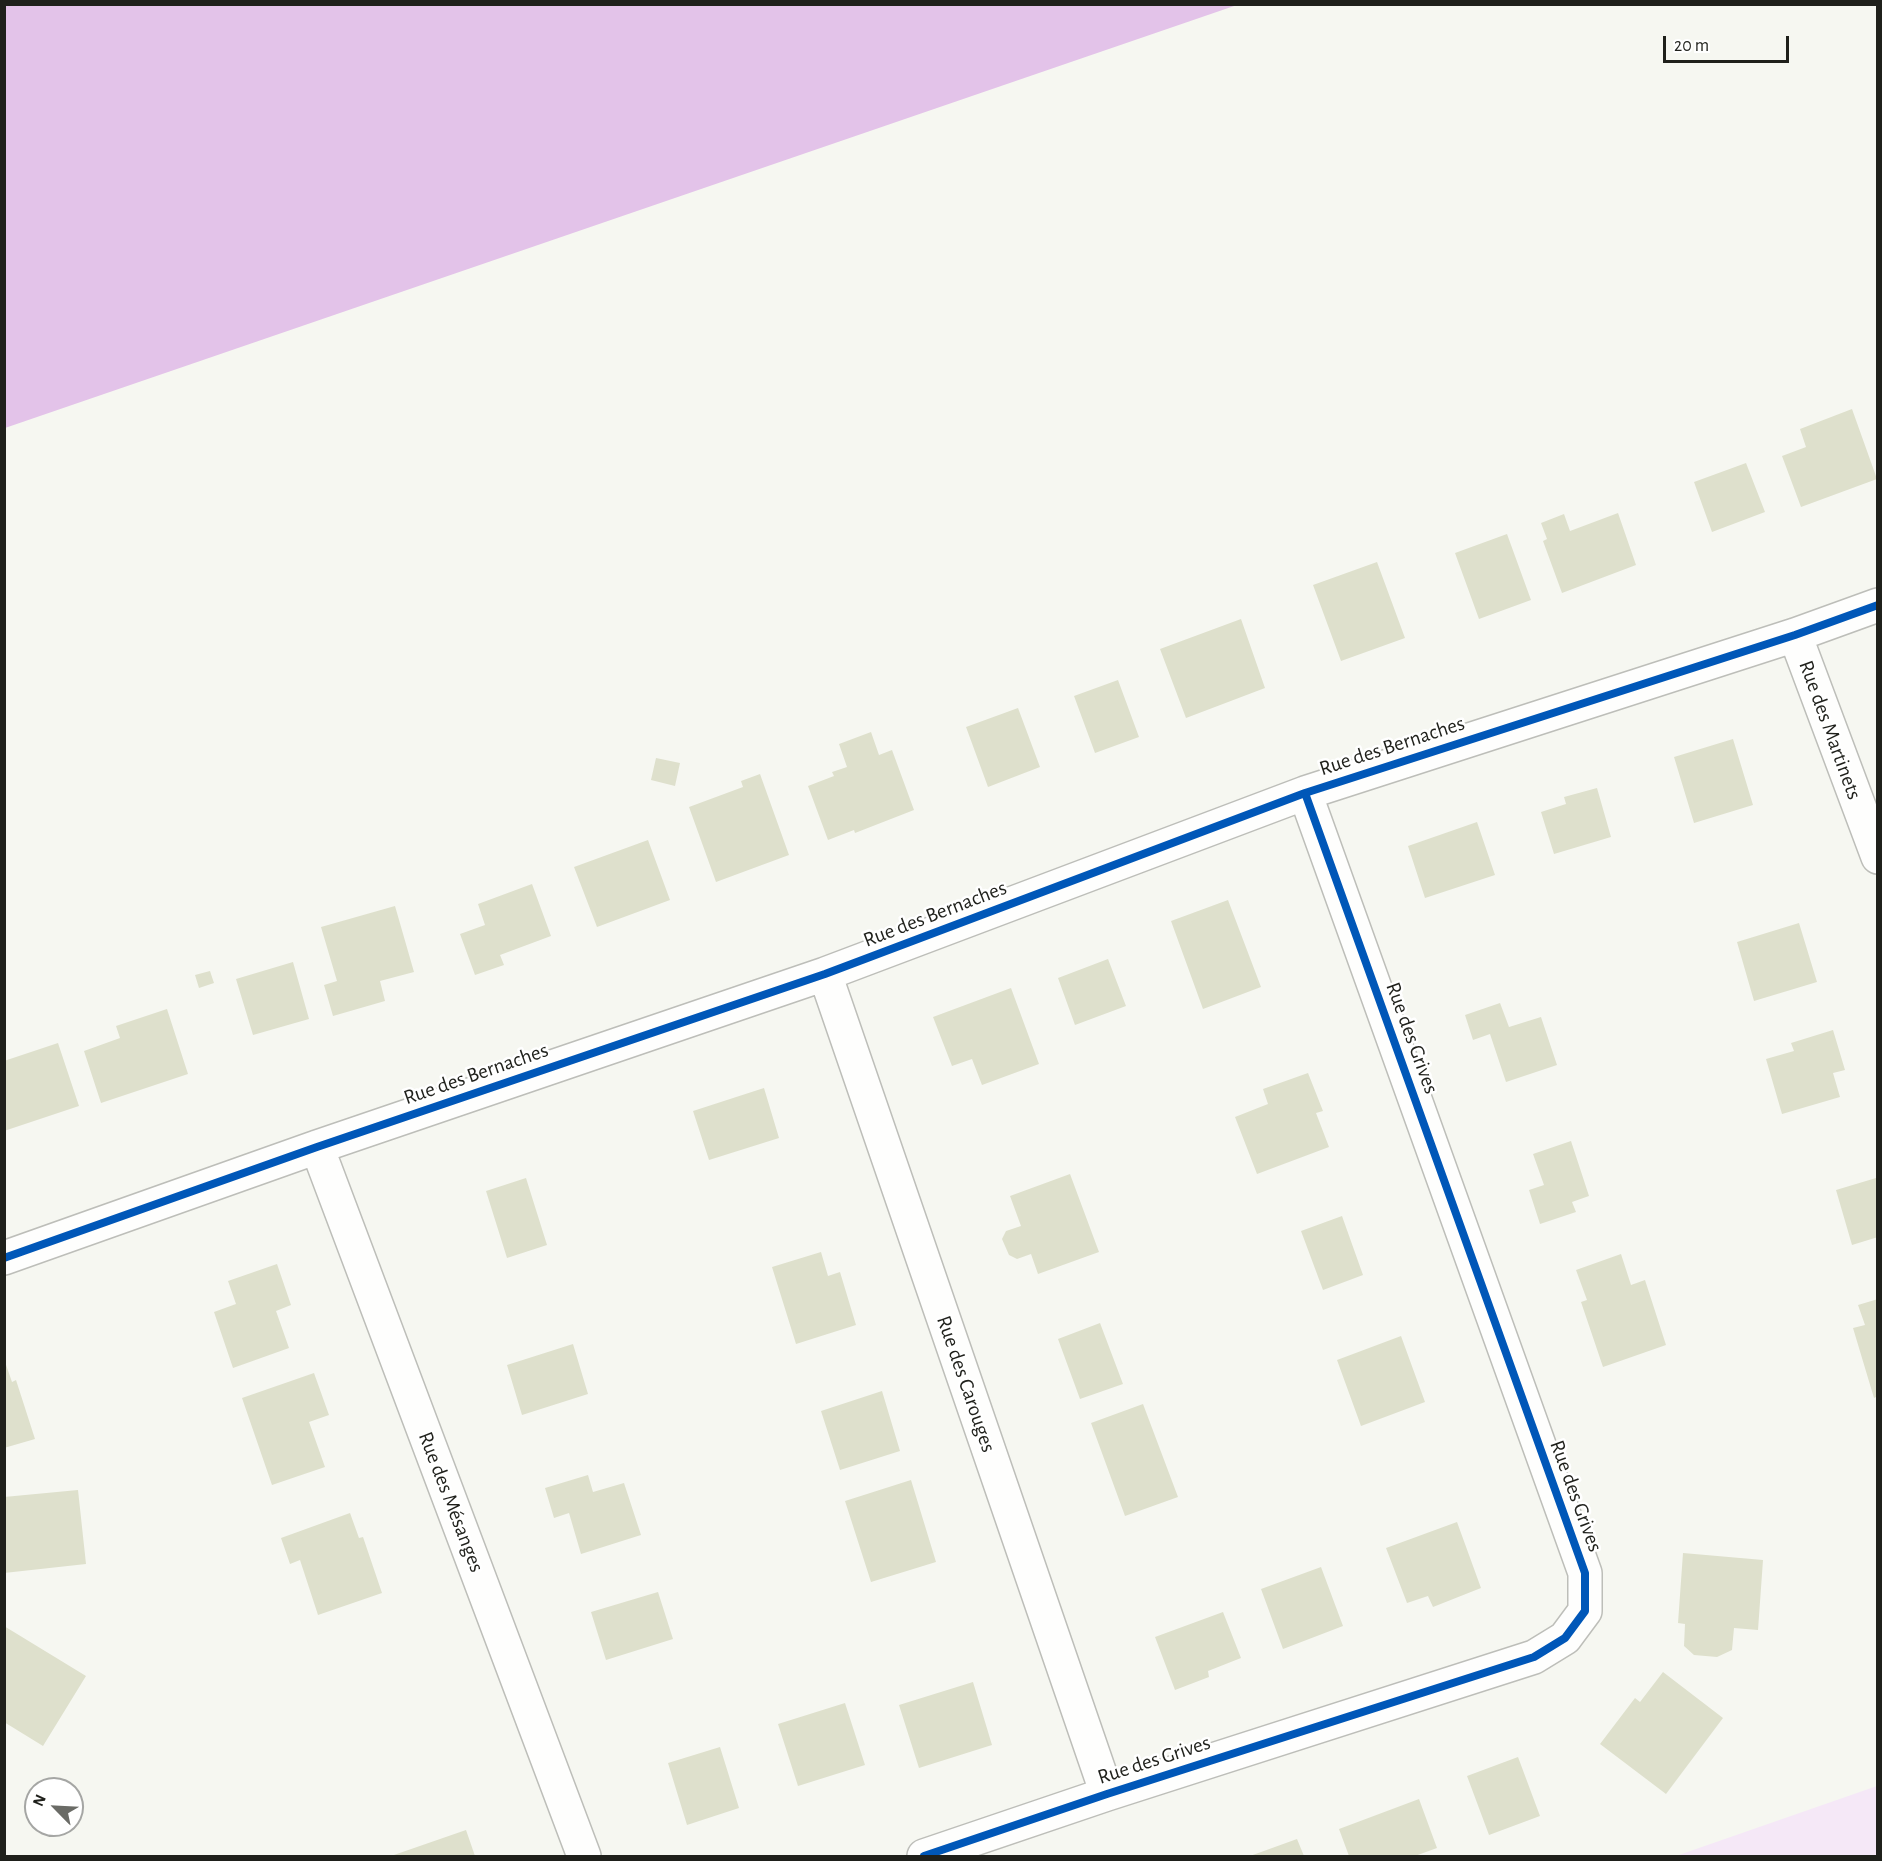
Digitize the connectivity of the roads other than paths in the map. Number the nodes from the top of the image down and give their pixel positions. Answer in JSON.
{"nodes":[{"id":1,"x":1878,"y":605,"type":"edge"},
{"id":2,"x":1795,"y":635,"type":"junction"},
{"id":3,"x":1305,"y":793,"type":"junction"},
{"id":4,"x":1878,"y":858,"type":"edge"},
{"id":5,"x":825,"y":974,"type":"junction"},
{"id":6,"x":317,"y":1147,"type":"junction"},
{"id":7,"x":4,"y":1258,"type":"edge"},
{"id":8,"x":1107,"y":1794,"type":"junction"},
{"id":9,"x":584,"y":1857,"type":"edge"},
{"id":10,"x":924,"y":1857,"type":"edge"}],
"edges":[{"from":1,"to":2,"type":"street","name":"Rue des Bernaches"},
{"from":2,"to":3,"type":"street","name":"Rue des Bernaches"},
{"from":2,"to":4,"type":"street","name":"Rue des Martinets"},
{"from":3,"to":5,"type":"street","name":"Rue des Bernaches"},
{"from":3,"to":8,"type":"street","name":"Rue des Grives"},
{"from":5,"to":6,"type":"street","name":"Rue des Bernaches"},
{"from":5,"to":8,"type":"street","name":"Rue des Carouges"},
{"from":6,"to":7,"type":"street","name":"Rue des Bernaches"},
{"from":6,"to":9,"type":"street","name":"Rue des Mésanges"},
{"from":8,"to":10,"type":"street","name":"Rue des Grives"}]}
